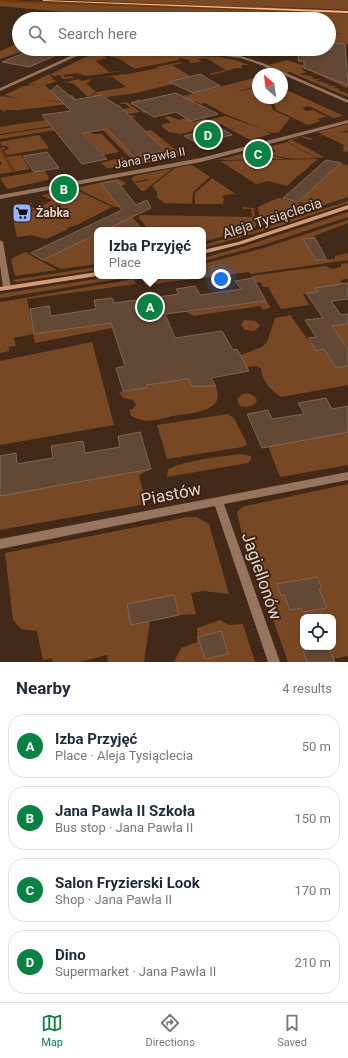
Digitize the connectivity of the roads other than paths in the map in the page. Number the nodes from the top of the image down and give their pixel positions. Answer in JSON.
{"nodes":[{"id":1,"x":44,"y":0,"type":"edge"},
{"id":2,"x":348,"y":12,"type":"edge"},
{"id":3,"x":74,"y":56,"type":"edge"},
{"id":4,"x":233,"y":56,"type":"edge"},
{"id":5,"x":0,"y":90,"type":"edge"},
{"id":6,"x":348,"y":102,"type":"edge"},
{"id":7,"x":348,"y":121,"type":"edge"},
{"id":8,"x":0,"y":197,"type":"edge"},
{"id":9,"x":348,"y":207,"type":"edge"},
{"id":10,"x":0,"y":242,"type":"edge"},
{"id":11,"x":206,"y":251,"type":"edge"},
{"id":12,"x":94,"y":274,"type":"edge"},
{"id":13,"x":4,"y":288,"type":"edge"},
{"id":14,"x":348,"y":476,"type":"edge"},
{"id":15,"x":218,"y":501,"type":"junction"},
{"id":16,"x":0,"y":544,"type":"edge"},
{"id":17,"x":274,"y":662,"type":"edge"}],
"edges":[{"from":1,"to":2,"type":"main road"},
{"from":3,"to":5,"type":"street"},
{"from":4,"to":6,"type":"street"},
{"from":7,"to":8,"type":"street","name":"Jana Pawła II"},
{"from":9,"to":11,"type":"street","name":"Aleja Tysiąclecia"},
{"from":10,"to":13,"type":"street"},
{"from":12,"to":13,"type":"street"},
{"from":14,"to":15,"type":"street","name":"Piastów"},
{"from":15,"to":16,"type":"street","name":"Piastów"},
{"from":15,"to":17,"type":"street","name":"Jagiellonów"}]}
